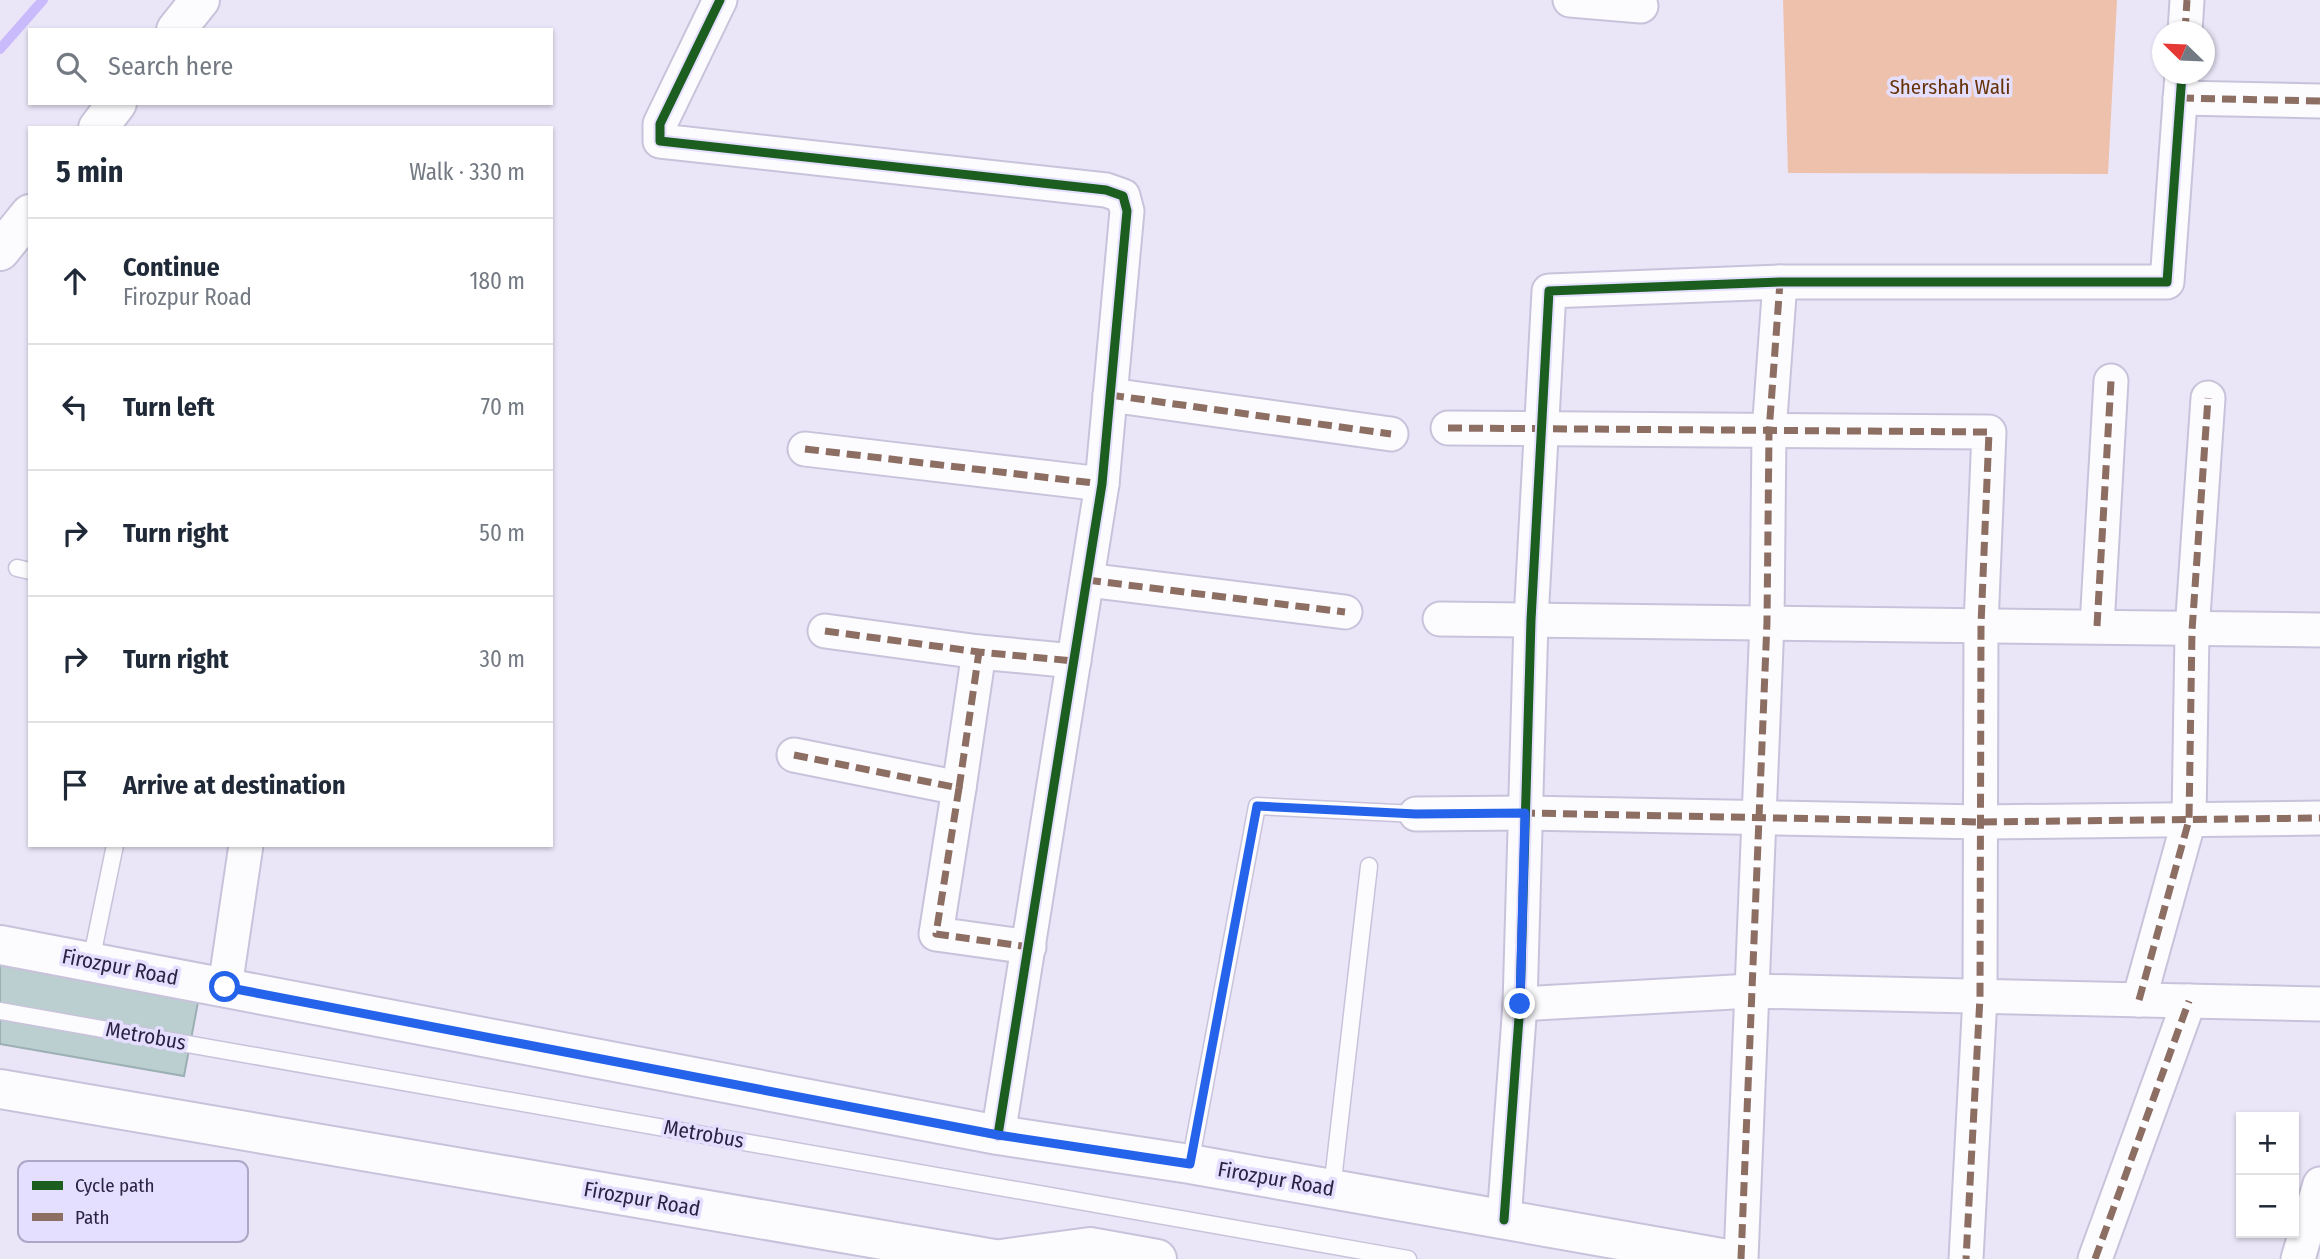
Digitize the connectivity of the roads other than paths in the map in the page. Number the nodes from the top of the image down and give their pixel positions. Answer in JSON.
{"nodes":[{"id":1,"x":200,"y":0,"type":"edge"},
{"id":2,"x":720,"y":0,"type":"edge"},
{"id":3,"x":1570,"y":0,"type":"edge"},
{"id":4,"x":2188,"y":0,"type":"edge"},
{"id":5,"x":1641,"y":6,"type":"dead end"},
{"id":6,"x":2186,"y":21,"type":"edge"},
{"id":7,"x":178,"y":28,"type":"edge"},
{"id":8,"x":2181,"y":86,"type":"edge"},
{"id":9,"x":2320,"y":101,"type":"edge"},
{"id":10,"x":115,"y":105,"type":"edge"},
{"id":11,"x":100,"y":126,"type":"edge"},
{"id":12,"x":28,"y":216,"type":"edge"},
{"id":13,"x":0,"y":251,"type":"edge"},
{"id":14,"x":1780,"y":282,"type":"junction"},
{"id":15,"x":2110,"y":381,"type":"dead end"},
{"id":16,"x":1110,"y":395,"type":"junction"},
{"id":17,"x":2208,"y":398,"type":"dead end"},
{"id":18,"x":1448,"y":428,"type":"dead end"},
{"id":19,"x":1542,"y":431,"type":"junction"},
{"id":20,"x":1769,"y":432,"type":"junction"},
{"id":21,"x":1391,"y":434,"type":"dead end"},
{"id":22,"x":804,"y":449,"type":"dead end"},
{"id":23,"x":1102,"y":484,"type":"junction"},
{"id":24,"x":1087,"y":580,"type":"junction"},
{"id":25,"x":1345,"y":612,"type":"dead end"},
{"id":26,"x":1440,"y":619,"type":"dead end"},
{"id":27,"x":1531,"y":620,"type":"junction"},
{"id":28,"x":1767,"y":622,"type":"junction"},
{"id":29,"x":1982,"y":625,"type":"junction"},
{"id":30,"x":2097,"y":626,"type":"junction"},
{"id":31,"x":2320,"y":630,"type":"edge"},
{"id":32,"x":825,"y":631,"type":"dead end"},
{"id":33,"x":2192,"y":631,"type":"junction"},
{"id":34,"x":979,"y":652,"type":"junction"},
{"id":35,"x":1074,"y":661,"type":"junction"},
{"id":36,"x":794,"y":755,"type":"dead end"},
{"id":37,"x":959,"y":788,"type":"junction"},
{"id":38,"x":1525,"y":813,"type":"junction"},
{"id":39,"x":1416,"y":814,"type":"joint"},
{"id":40,"x":1758,"y":817,"type":"junction"},
{"id":41,"x":2320,"y":818,"type":"edge"},
{"id":42,"x":2189,"y":820,"type":"junction"},
{"id":43,"x":1981,"y":822,"type":"junction"},
{"id":44,"x":115,"y":847,"type":"edge"},
{"id":45,"x":246,"y":847,"type":"edge"},
{"id":46,"x":1368,"y":866,"type":"dead end"},
{"id":47,"x":0,"y":945,"type":"edge"},
{"id":48,"x":1029,"y":947,"type":"junction"},
{"id":49,"x":91,"y":961,"type":"junction"},
{"id":50,"x":225,"y":987,"type":"junction"},
{"id":51,"x":1751,"y":991,"type":"junction"},
{"id":52,"x":1980,"y":997,"type":"junction"},
{"id":53,"x":2139,"y":1000,"type":"junction"},
{"id":54,"x":2189,"y":1001,"type":"junction"},
{"id":55,"x":1520,"y":1004,"type":"junction"},
{"id":56,"x":2320,"y":1004,"type":"edge"},
{"id":57,"x":0,"y":1011,"type":"edge"},
{"id":58,"x":0,"y":1089,"type":"edge"},
{"id":59,"x":998,"y":1135,"type":"junction"},
{"id":60,"x":1190,"y":1164,"type":"junction"},
{"id":61,"x":2320,"y":1184,"type":"edge"},
{"id":62,"x":1332,"y":1189,"type":"junction"},
{"id":63,"x":1504,"y":1220,"type":"junction"},
{"id":64,"x":994,"y":1259,"type":"edge"},
{"id":65,"x":1001,"y":1259,"type":"edge"},
{"id":66,"x":1157,"y":1259,"type":"edge"},
{"id":67,"x":1408,"y":1259,"type":"edge"},
{"id":68,"x":1557,"y":1259,"type":"edge"},
{"id":69,"x":1727,"y":1259,"type":"edge"},
{"id":70,"x":1741,"y":1259,"type":"edge"},
{"id":71,"x":1966,"y":1259,"type":"edge"},
{"id":72,"x":2095,"y":1259,"type":"edge"},
{"id":73,"x":2298,"y":1259,"type":"edge"}],
"edges":[{"from":1,"to":7,"type":"main road"},
{"from":2,"to":16,"type":"street"},
{"from":3,"to":5,"type":"street"},
{"from":4,"to":6,"type":"street"},
{"from":8,"to":9,"type":"street"},
{"from":8,"to":14,"type":"street"},
{"from":10,"to":11,"type":"main road"},
{"from":12,"to":13,"type":"main road"},
{"from":14,"to":19,"type":"street"},
{"from":14,"to":20,"type":"street"},
{"from":15,"to":30,"type":"street"},
{"from":16,"to":21,"type":"street"},
{"from":16,"to":23,"type":"street"},
{"from":17,"to":33,"type":"street"},
{"from":18,"to":19,"type":"street"},
{"from":19,"to":20,"type":"street"},
{"from":19,"to":27,"type":"street"},
{"from":20,"to":28,"type":"street"},
{"from":20,"to":29,"type":"street"},
{"from":22,"to":23,"type":"street"},
{"from":23,"to":24,"type":"street"},
{"from":24,"to":25,"type":"street"},
{"from":24,"to":35,"type":"street"},
{"from":26,"to":27,"type":"street"},
{"from":27,"to":28,"type":"street"},
{"from":27,"to":38,"type":"street"},
{"from":28,"to":29,"type":"street"},
{"from":28,"to":40,"type":"street"},
{"from":29,"to":30,"type":"street"},
{"from":29,"to":43,"type":"street"},
{"from":30,"to":33,"type":"street"},
{"from":31,"to":33,"type":"street"},
{"from":32,"to":34,"type":"street"},
{"from":33,"to":42,"type":"street"},
{"from":34,"to":35,"type":"street"},
{"from":34,"to":37,"type":"street"},
{"from":35,"to":48,"type":"street"},
{"from":36,"to":37,"type":"street"},
{"from":37,"to":48,"type":"street"},
{"from":38,"to":39,"type":"street"},
{"from":38,"to":40,"type":"street"},
{"from":38,"to":55,"type":"street"},
{"from":39,"to":60,"type":"lane"},
{"from":40,"to":43,"type":"street"},
{"from":40,"to":51,"type":"street"},
{"from":41,"to":42,"type":"street"},
{"from":42,"to":43,"type":"street"},
{"from":42,"to":53,"type":"street"},
{"from":43,"to":52,"type":"street"},
{"from":44,"to":49,"type":"lane"},
{"from":45,"to":50,"type":"street"},
{"from":46,"to":62,"type":"lane"},
{"from":47,"to":49,"type":"main road","name":"Firozpur Road"},
{"from":48,"to":59,"type":"street"},
{"from":49,"to":50,"type":"main road","name":"Firozpur Road"},
{"from":50,"to":59,"type":"main road","name":"Firozpur Road"},
{"from":51,"to":52,"type":"street"},
{"from":51,"to":55,"type":"street"},
{"from":51,"to":70,"type":"street"},
{"from":52,"to":53,"type":"street"},
{"from":52,"to":71,"type":"street"},
{"from":53,"to":54,"type":"street"},
{"from":54,"to":56,"type":"street"},
{"from":54,"to":72,"type":"street"},
{"from":55,"to":63,"type":"street"},
{"from":57,"to":67,"type":"lane","name":"Metrobus"},
{"from":58,"to":64,"type":"main road","name":"Firozpur Road"},
{"from":59,"to":60,"type":"main road","name":"Firozpur Road"},
{"from":59,"to":68,"type":"main road"},
{"from":60,"to":62,"type":"main road","name":"Firozpur Road"},
{"from":61,"to":73,"type":"street"},
{"from":62,"to":63,"type":"main road","name":"Firozpur Road"},
{"from":63,"to":69,"type":"main road","name":"Firozpur Road"},
{"from":65,"to":66,"type":"main road"}]}
